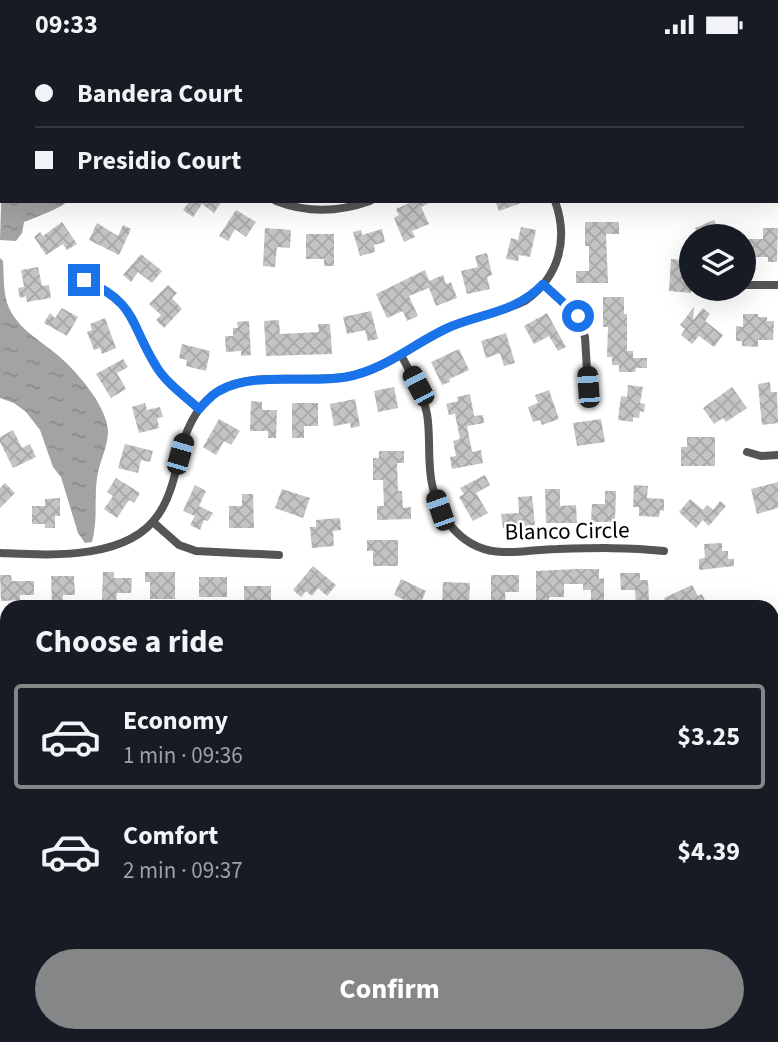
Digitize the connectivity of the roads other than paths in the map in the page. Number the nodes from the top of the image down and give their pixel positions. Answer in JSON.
{"nodes":[{"id":1,"x":283,"y":203,"type":"edge"},
{"id":2,"x":362,"y":203,"type":"edge"},
{"id":3,"x":556,"y":203,"type":"edge"},
{"id":4,"x":84,"y":280,"type":"dead end"},
{"id":5,"x":543,"y":284,"type":"junction"},
{"id":6,"x":756,"y":285,"type":"edge"},
{"id":7,"x":778,"y":285,"type":"edge"},
{"id":8,"x":401,"y":355,"type":"junction"},
{"id":9,"x":588,"y":387,"type":"dead end"},
{"id":10,"x":199,"y":409,"type":"junction"},
{"id":11,"x":747,"y":452,"type":"dead end"},
{"id":12,"x":778,"y":455,"type":"edge"},
{"id":13,"x":153,"y":522,"type":"junction"},
{"id":14,"x":664,"y":551,"type":"dead end"},
{"id":15,"x":0,"y":553,"type":"edge"},
{"id":16,"x":279,"y":555,"type":"dead end"}],
"edges":[{"from":1,"to":2,"type":"street"},
{"from":3,"to":5,"type":"street"},
{"from":4,"to":10,"type":"street"},
{"from":5,"to":8,"type":"street"},
{"from":5,"to":9,"type":"street"},
{"from":6,"to":7,"type":"street"},
{"from":8,"to":10,"type":"street"},
{"from":8,"to":14,"type":"street","name":"Blanco Circle"},
{"from":10,"to":13,"type":"street"},
{"from":11,"to":12,"type":"street"},
{"from":13,"to":15,"type":"street"},
{"from":13,"to":16,"type":"street"}]}
